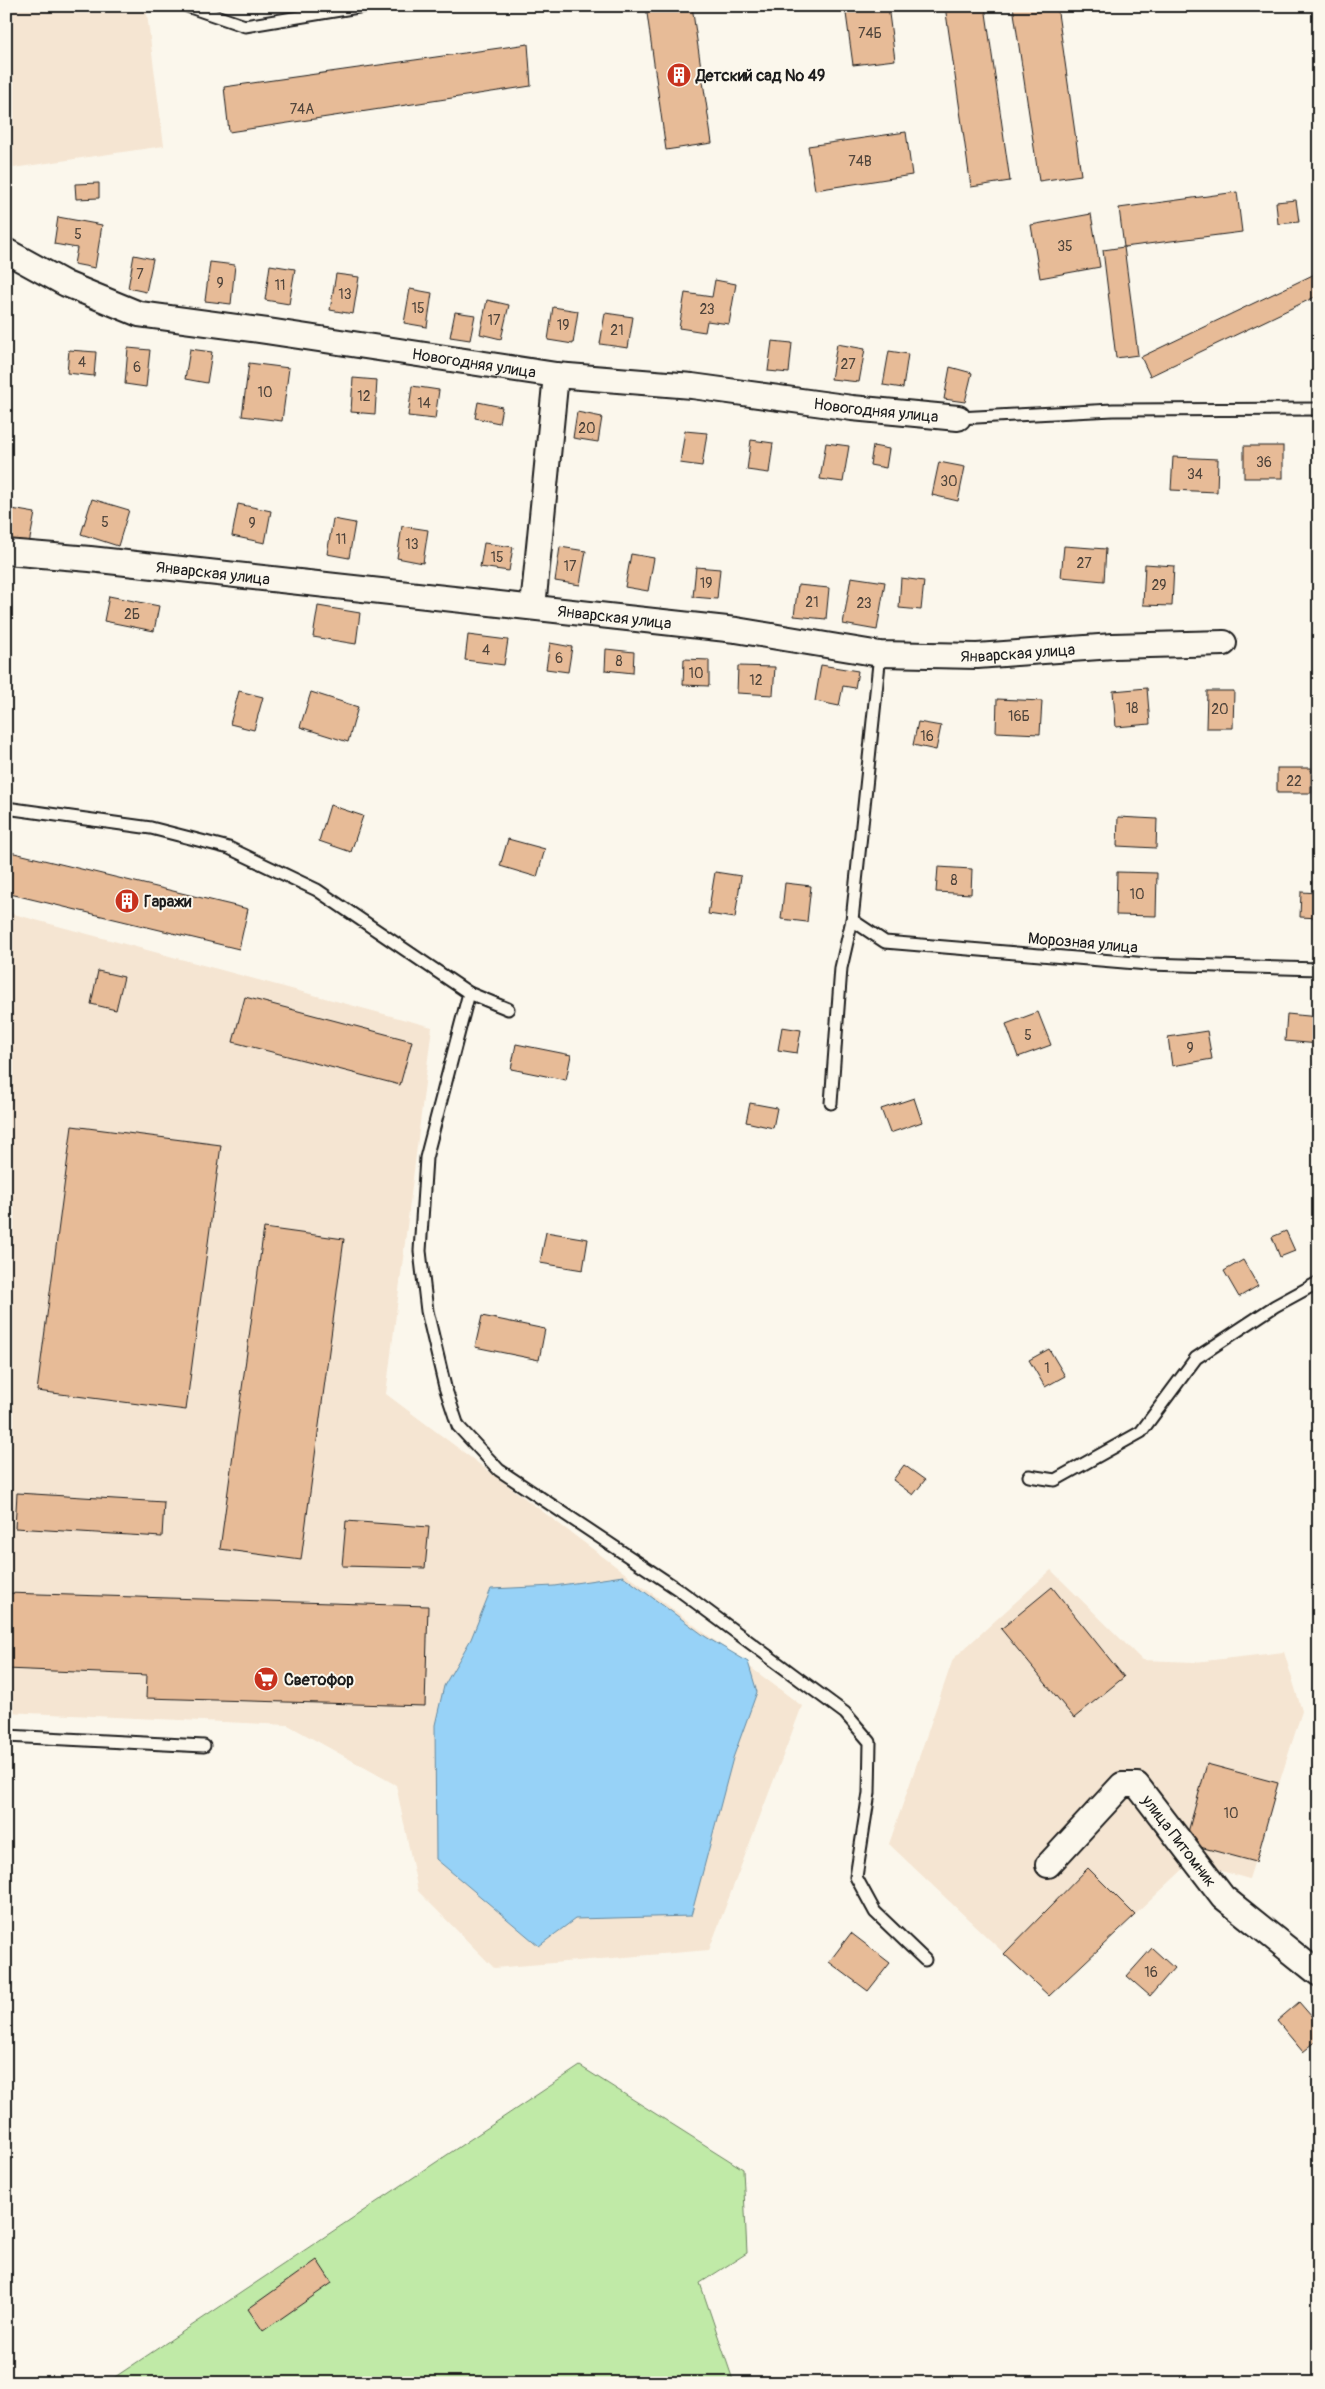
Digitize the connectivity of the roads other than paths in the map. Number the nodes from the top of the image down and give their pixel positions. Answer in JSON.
{"nodes":[{"id":1,"x":187,"y":6,"type":"edge"},
{"id":2,"x":364,"y":6,"type":"edge"},
{"id":3,"x":6,"y":251,"type":"edge"},
{"id":4,"x":556,"y":375,"type":"junction"},
{"id":5,"x":1319,"y":409,"type":"edge"},
{"id":6,"x":958,"y":418,"type":"joint"},
{"id":7,"x":6,"y":552,"type":"edge"},
{"id":8,"x":533,"y":607,"type":"junction"},
{"id":9,"x":1224,"y":642,"type":"dead end"},
{"id":10,"x":880,"y":654,"type":"junction"},
{"id":11,"x":6,"y":808,"type":"edge"},
{"id":12,"x":852,"y":920,"type":"junction"},
{"id":13,"x":1319,"y":969,"type":"edge"},
{"id":14,"x":469,"y":993,"type":"junction"},
{"id":15,"x":508,"y":1010,"type":"dead end"},
{"id":16,"x":831,"y":1103,"type":"dead end"},
{"id":17,"x":1319,"y":1282,"type":"edge"},
{"id":18,"x":1029,"y":1476,"type":"dead end"},
{"id":19,"x":6,"y":1736,"type":"edge"},
{"id":20,"x":204,"y":1746,"type":"dead end"},
{"id":21,"x":1048,"y":1866,"type":"dead end"},
{"id":22,"x":925,"y":1960,"type":"dead end"},
{"id":23,"x":1319,"y":1974,"type":"edge"}],
"edges":[{"from":1,"to":2,"type":"lane"},
{"from":3,"to":4,"type":"street","name":"Новогодняя улица"},
{"from":4,"to":6,"type":"street","name":"Новогодняя улица"},
{"from":4,"to":8,"type":"street"},
{"from":5,"to":6,"type":"lane"},
{"from":7,"to":8,"type":"street","name":"Январская улица"},
{"from":8,"to":10,"type":"street","name":"Январская улица"},
{"from":9,"to":10,"type":"street","name":"Январская улица"},
{"from":10,"to":12,"type":"lane"},
{"from":11,"to":14,"type":"lane"},
{"from":12,"to":13,"type":"lane","name":"Морозная улица"},
{"from":12,"to":16,"type":"lane"},
{"from":14,"to":15,"type":"lane"},
{"from":14,"to":22,"type":"lane"},
{"from":17,"to":18,"type":"lane"},
{"from":19,"to":20,"type":"lane"},
{"from":21,"to":23,"type":"street","name":"улица Питомник"}]}
